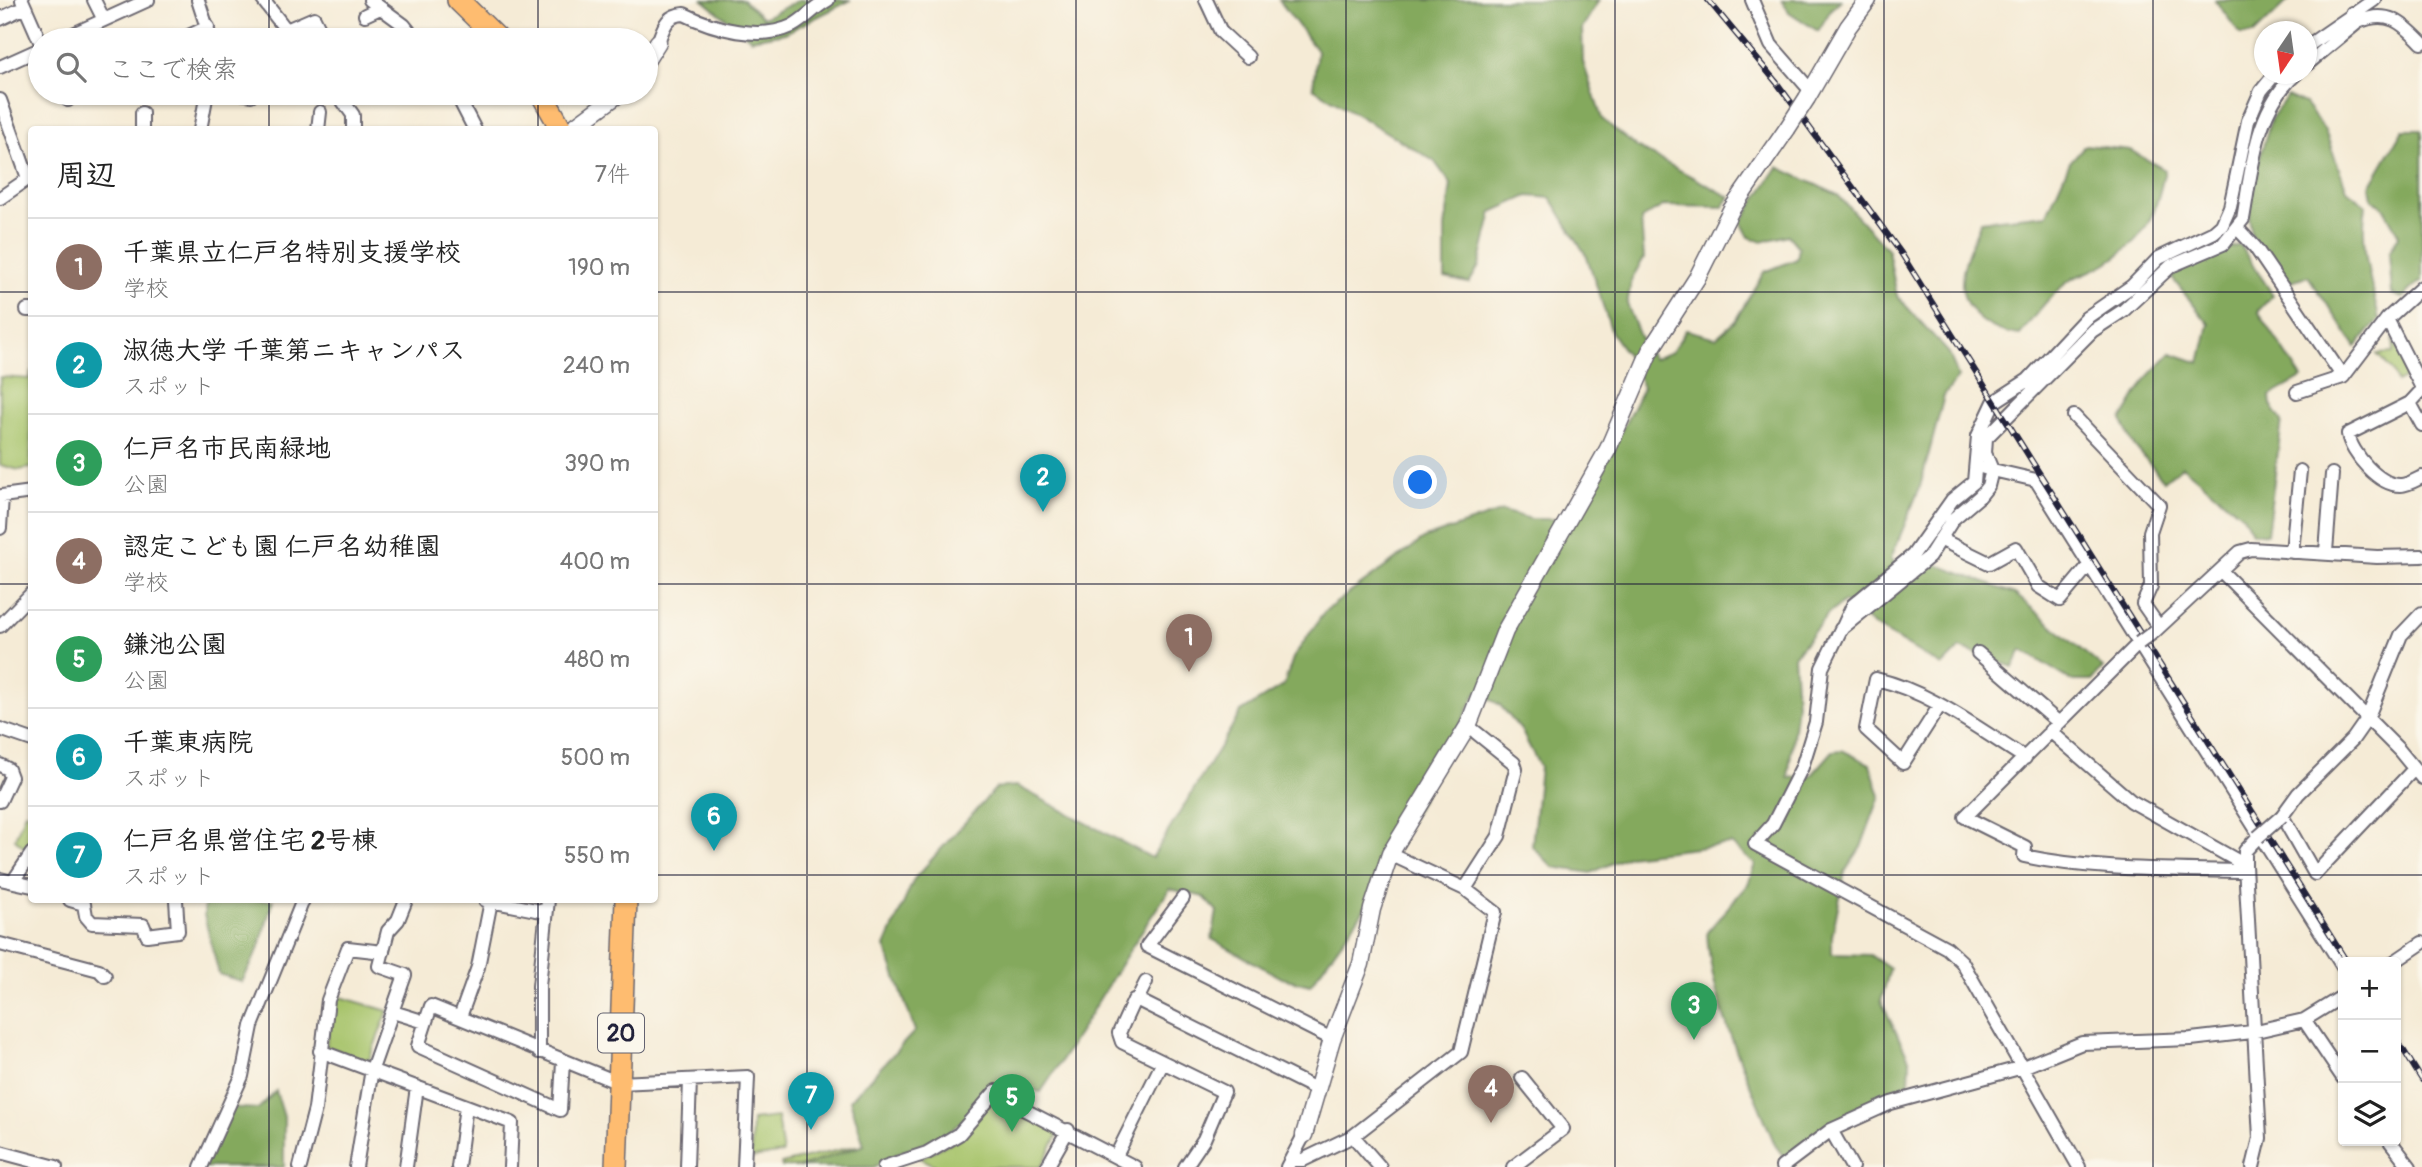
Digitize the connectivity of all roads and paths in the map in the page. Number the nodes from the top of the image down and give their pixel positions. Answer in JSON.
{"nodes":[{"id":1,"x":94,"y":0,"type":"edge"},
{"id":2,"x":148,"y":0,"type":"edge"},
{"id":3,"x":198,"y":0,"type":"edge"},
{"id":4,"x":263,"y":0,"type":"edge"},
{"id":5,"x":458,"y":0,"type":"edge"},
{"id":6,"x":828,"y":0,"type":"edge"},
{"id":7,"x":1206,"y":0,"type":"edge"},
{"id":8,"x":1752,"y":0,"type":"edge"},
{"id":9,"x":1868,"y":0,"type":"edge"},
{"id":10,"x":2374,"y":0,"type":"edge"},
{"id":11,"x":23,"y":2,"type":"edge"},
{"id":12,"x":375,"y":4,"type":"edge"},
{"id":13,"x":365,"y":15,"type":"dead end"},
{"id":14,"x":2355,"y":17,"type":"junction"},
{"id":15,"x":0,"y":19,"type":"edge"},
{"id":16,"x":104,"y":20,"type":"junction"},
{"id":17,"x":208,"y":27,"type":"edge"},
{"id":18,"x":34,"y":28,"type":"edge"},
{"id":19,"x":86,"y":28,"type":"edge"},
{"id":20,"x":283,"y":28,"type":"edge"},
{"id":21,"x":300,"y":28,"type":"edge"},
{"id":22,"x":319,"y":28,"type":"edge"},
{"id":23,"x":406,"y":28,"type":"edge"},
{"id":24,"x":487,"y":28,"type":"edge"},
{"id":25,"x":2317,"y":40,"type":"edge"},
{"id":26,"x":658,"y":41,"type":"edge"},
{"id":27,"x":2422,"y":43,"type":"edge"},
{"id":28,"x":28,"y":54,"type":"edge"},
{"id":29,"x":2317,"y":54,"type":"edge"},
{"id":30,"x":1248,"y":57,"type":"dead end"},
{"id":31,"x":0,"y":67,"type":"edge"},
{"id":32,"x":2267,"y":84,"type":"edge"},
{"id":33,"x":2287,"y":84,"type":"edge"},
{"id":34,"x":1809,"y":95,"type":"junction"},
{"id":35,"x":0,"y":100,"type":"edge"},
{"id":36,"x":201,"y":105,"type":"edge"},
{"id":37,"x":345,"y":105,"type":"edge"},
{"id":38,"x":462,"y":105,"type":"edge"},
{"id":39,"x":548,"y":105,"type":"edge"},
{"id":40,"x":604,"y":105,"type":"edge"},
{"id":41,"x":320,"y":112,"type":"dead end"},
{"id":42,"x":142,"y":113,"type":"dead end"},
{"id":43,"x":142,"y":126,"type":"edge"},
{"id":44,"x":200,"y":126,"type":"edge"},
{"id":45,"x":318,"y":126,"type":"edge"},
{"id":46,"x":353,"y":126,"type":"edge"},
{"id":47,"x":473,"y":126,"type":"edge"},
{"id":48,"x":560,"y":126,"type":"edge"},
{"id":49,"x":575,"y":126,"type":"edge"},
{"id":50,"x":28,"y":172,"type":"edge"},
{"id":51,"x":28,"y":178,"type":"edge"},
{"id":52,"x":0,"y":198,"type":"edge"},
{"id":53,"x":2238,"y":229,"type":"junction"},
{"id":54,"x":2422,"y":287,"type":"edge"},
{"id":55,"x":2387,"y":319,"type":"junction"},
{"id":56,"x":2343,"y":377,"type":"junction"},
{"id":57,"x":2422,"y":389,"type":"edge"},
{"id":58,"x":2297,"y":392,"type":"dead end"},
{"id":59,"x":2410,"y":403,"type":"junction"},
{"id":60,"x":2074,"y":416,"type":"dead end"},
{"id":61,"x":2422,"y":425,"type":"edge"},
{"id":62,"x":1977,"y":467,"type":"junction"},
{"id":63,"x":1992,"y":470,"type":"junction"},
{"id":64,"x":2300,"y":471,"type":"dead end"},
{"id":65,"x":2332,"y":474,"type":"dead end"},
{"id":66,"x":2422,"y":477,"type":"edge"},
{"id":67,"x":28,"y":493,"type":"edge"},
{"id":68,"x":0,"y":528,"type":"edge"},
{"id":69,"x":1940,"y":539,"type":"junction"},
{"id":70,"x":2292,"y":552,"type":"junction"},
{"id":71,"x":2326,"y":552,"type":"junction"},
{"id":72,"x":2422,"y":556,"type":"edge"},
{"id":73,"x":2090,"y":564,"type":"junction"},
{"id":74,"x":2221,"y":572,"type":"junction"},
{"id":75,"x":28,"y":597,"type":"edge"},
{"id":76,"x":2422,"y":613,"type":"edge"},
{"id":77,"x":0,"y":626,"type":"edge"},
{"id":78,"x":1841,"y":629,"type":"junction"},
{"id":79,"x":2157,"y":629,"type":"junction"},
{"id":80,"x":2139,"y":643,"type":"junction"},
{"id":81,"x":1978,"y":653,"type":"dead end"},
{"id":82,"x":1940,"y":705,"type":"junction"},
{"id":83,"x":2367,"y":719,"type":"junction"},
{"id":84,"x":1468,"y":726,"type":"junction"},
{"id":85,"x":2054,"y":727,"type":"junction"},
{"id":86,"x":0,"y":729,"type":"edge"},
{"id":87,"x":28,"y":737,"type":"edge"},
{"id":88,"x":2025,"y":758,"type":"junction"},
{"id":89,"x":0,"y":765,"type":"edge"},
{"id":90,"x":2418,"y":773,"type":"edge"},
{"id":91,"x":0,"y":801,"type":"edge"},
{"id":92,"x":2282,"y":816,"type":"junction"},
{"id":93,"x":2258,"y":836,"type":"junction"},
{"id":94,"x":1390,"y":854,"type":"junction"},
{"id":95,"x":28,"y":859,"type":"edge"},
{"id":96,"x":2245,"y":868,"type":"junction"},
{"id":97,"x":0,"y":879,"type":"edge"},
{"id":98,"x":14,"y":880,"type":"junction"},
{"id":99,"x":28,"y":885,"type":"edge"},
{"id":100,"x":1465,"y":889,"type":"junction"},
{"id":101,"x":1183,"y":898,"type":"dead end"},
{"id":102,"x":80,"y":903,"type":"edge"},
{"id":103,"x":176,"y":903,"type":"edge"},
{"id":104,"x":302,"y":903,"type":"edge"},
{"id":105,"x":405,"y":903,"type":"edge"},
{"id":106,"x":488,"y":903,"type":"edge"},
{"id":107,"x":518,"y":903,"type":"edge"},
{"id":108,"x":626,"y":903,"type":"edge"},
{"id":109,"x":547,"y":906,"type":"edge"},
{"id":110,"x":2422,"y":943,"type":"edge"},
{"id":111,"x":0,"y":944,"type":"edge"},
{"id":112,"x":1147,"y":946,"type":"junction"},
{"id":113,"x":383,"y":952,"type":"junction"},
{"id":114,"x":1138,"y":957,"type":"dead end"},
{"id":115,"x":2401,"y":958,"type":"edge"},
{"id":116,"x":2338,"y":959,"type":"edge"},
{"id":117,"x":105,"y":976,"type":"dead end"},
{"id":118,"x":1146,"y":982,"type":"dead end"},
{"id":119,"x":2338,"y":999,"type":"edge"},
{"id":120,"x":1137,"y":1000,"type":"junction"},
{"id":121,"x":393,"y":1012,"type":"junction"},
{"id":122,"x":460,"y":1017,"type":"junction"},
{"id":123,"x":2304,"y":1020,"type":"junction"},
{"id":124,"x":425,"y":1022,"type":"junction"},
{"id":125,"x":2252,"y":1032,"type":"junction"},
{"id":126,"x":1332,"y":1039,"type":"junction"},
{"id":127,"x":320,"y":1051,"type":"junction"},
{"id":128,"x":539,"y":1052,"type":"junction"},
{"id":129,"x":563,"y":1062,"type":"junction"},
{"id":130,"x":1163,"y":1062,"type":"junction"},
{"id":131,"x":2023,"y":1067,"type":"junction"},
{"id":132,"x":372,"y":1069,"type":"junction"},
{"id":133,"x":2338,"y":1071,"type":"edge"},
{"id":134,"x":1522,"y":1077,"type":"dead end"},
{"id":135,"x":691,"y":1080,"type":"junction"},
{"id":136,"x":619,"y":1083,"type":"junction"},
{"id":137,"x":417,"y":1087,"type":"junction"},
{"id":138,"x":1316,"y":1089,"type":"junction"},
{"id":139,"x":466,"y":1106,"type":"junction"},
{"id":140,"x":1068,"y":1130,"type":"junction"},
{"id":141,"x":1831,"y":1130,"type":"junction"},
{"id":142,"x":1304,"y":1135,"type":"joint"},
{"id":143,"x":1353,"y":1136,"type":"junction"},
{"id":144,"x":2394,"y":1146,"type":"edge"},
{"id":145,"x":0,"y":1152,"type":"edge"},
{"id":146,"x":1116,"y":1157,"type":"junction"},
{"id":147,"x":21,"y":1162,"type":"edge"},
{"id":148,"x":1289,"y":1164,"type":"edge"},
{"id":149,"x":56,"y":1167,"type":"edge"},
{"id":150,"x":201,"y":1167,"type":"edge"},
{"id":151,"x":300,"y":1167,"type":"edge"},
{"id":152,"x":356,"y":1167,"type":"edge"},
{"id":153,"x":406,"y":1167,"type":"edge"},
{"id":154,"x":458,"y":1167,"type":"edge"},
{"id":155,"x":510,"y":1167,"type":"edge"},
{"id":156,"x":616,"y":1167,"type":"edge"},
{"id":157,"x":687,"y":1167,"type":"edge"},
{"id":158,"x":744,"y":1167,"type":"edge"},
{"id":159,"x":884,"y":1167,"type":"edge"},
{"id":160,"x":1047,"y":1167,"type":"edge"},
{"id":161,"x":1135,"y":1167,"type":"edge"},
{"id":162,"x":1185,"y":1167,"type":"edge"},
{"id":163,"x":1380,"y":1167,"type":"edge"},
{"id":164,"x":1513,"y":1167,"type":"edge"},
{"id":165,"x":1782,"y":1167,"type":"edge"},
{"id":166,"x":1852,"y":1167,"type":"edge"},
{"id":167,"x":2079,"y":1167,"type":"edge"},
{"id":168,"x":2253,"y":1167,"type":"edge"},
{"id":169,"x":2410,"y":1167,"type":"edge"}],
"edges":[{"from":1,"to":16,"type":"street"},
{"from":2,"to":16,"type":"street"},
{"from":3,"to":17,"type":"street"},
{"from":4,"to":20,"type":"street"},
{"from":5,"to":24,"type":"main road"},
{"from":6,"to":26,"type":"street"},
{"from":7,"to":30,"type":"street"},
{"from":8,"to":34,"type":"street"},
{"from":9,"to":34,"type":"street"},
{"from":10,"to":14,"type":"street"},
{"from":11,"to":15,"type":"street"},
{"from":11,"to":18,"type":"street"},
{"from":12,"to":13,"type":"street"},
{"from":12,"to":23,"type":"street"},
{"from":14,"to":25,"type":"street"},
{"from":14,"to":27,"type":"street"},
{"from":14,"to":29,"type":"street"},
{"from":16,"to":19,"type":"street"},
{"from":21,"to":22,"type":"street"},
{"from":28,"to":31,"type":"street"},
{"from":32,"to":62,"type":"street"},
{"from":33,"to":53,"type":"street"},
{"from":34,"to":84,"type":"street","bridge":true},
{"from":35,"to":50,"type":"street"},
{"from":36,"to":44,"type":"street"},
{"from":37,"to":46,"type":"street"},
{"from":38,"to":47,"type":"street"},
{"from":39,"to":48,"type":"main road"},
{"from":40,"to":49,"type":"street"},
{"from":41,"to":45,"type":"street"},
{"from":42,"to":43,"type":"street"},
{"from":51,"to":52,"type":"street"},
{"from":53,"to":56,"type":"street"},
{"from":53,"to":63,"type":"street"},
{"from":54,"to":55,"type":"street"},
{"from":55,"to":56,"type":"street"},
{"from":55,"to":57,"type":"street"},
{"from":56,"to":58,"type":"street"},
{"from":57,"to":59,"type":"street"},
{"from":59,"to":61,"type":"street"},
{"from":59,"to":66,"type":"street"},
{"from":60,"to":79,"type":"street"},
{"from":62,"to":63,"type":"street"},
{"from":62,"to":78,"type":"street"},
{"from":63,"to":69,"type":"street"},
{"from":63,"to":73,"type":"street"},
{"from":64,"to":70,"type":"street"},
{"from":65,"to":71,"type":"street"},
{"from":67,"to":68,"type":"street"},
{"from":69,"to":73,"type":"street"},
{"from":69,"to":78,"type":"street"},
{"from":70,"to":71,"type":"street"},
{"from":70,"to":74,"type":"street"},
{"from":71,"to":72,"type":"street"},
{"from":73,"to":80,"type":"street"},
{"from":74,"to":79,"type":"street"},
{"from":74,"to":83,"type":"street"},
{"from":75,"to":77,"type":"street"},
{"from":76,"to":83,"type":"street"},
{"from":78,"to":131,"type":"street"},
{"from":79,"to":80,"type":"street","bridge":true},
{"from":80,"to":85,"type":"street"},
{"from":80,"to":93,"type":"street"},
{"from":81,"to":85,"type":"street"},
{"from":82,"to":82,"type":"street"},
{"from":82,"to":88,"type":"street"},
{"from":83,"to":90,"type":"street"},
{"from":83,"to":92,"type":"street"},
{"from":84,"to":94,"type":"street"},
{"from":84,"to":100,"type":"street"},
{"from":85,"to":88,"type":"street"},
{"from":85,"to":96,"type":"street"},
{"from":86,"to":87,"type":"street"},
{"from":88,"to":96,"type":"street"},
{"from":89,"to":91,"type":"street"},
{"from":90,"to":92,"type":"street"},
{"from":92,"to":93,"type":"street","bridge":true},
{"from":93,"to":96,"type":"street"},
{"from":93,"to":116,"type":"street"},
{"from":94,"to":100,"type":"street"},
{"from":94,"to":126,"type":"street"},
{"from":95,"to":98,"type":"street"},
{"from":96,"to":125,"type":"street"},
{"from":97,"to":98,"type":"street"},
{"from":98,"to":99,"type":"street"},
{"from":100,"to":143,"type":"street"},
{"from":101,"to":112,"type":"street"},
{"from":102,"to":103,"type":"street"},
{"from":104,"to":150,"type":"street"},
{"from":105,"to":113,"type":"street"},
{"from":106,"to":122,"type":"street"},
{"from":107,"to":109,"type":"street"},
{"from":108,"to":136,"type":"main road","number":"20"},
{"from":109,"to":128,"type":"street"},
{"from":110,"to":115,"type":"street"},
{"from":111,"to":117,"type":"street"},
{"from":112,"to":114,"type":"street"},
{"from":112,"to":126,"type":"street"},
{"from":113,"to":121,"type":"street"},
{"from":113,"to":127,"type":"street"},
{"from":118,"to":120,"type":"street"},
{"from":119,"to":123,"type":"street"},
{"from":120,"to":130,"type":"street"},
{"from":120,"to":138,"type":"street"},
{"from":121,"to":124,"type":"street"},
{"from":121,"to":132,"type":"street"},
{"from":122,"to":124,"type":"street"},
{"from":122,"to":128,"type":"street"},
{"from":123,"to":125,"type":"street"},
{"from":123,"to":133,"type":"street"},
{"from":124,"to":129,"type":"street"},
{"from":125,"to":131,"type":"street"},
{"from":125,"to":168,"type":"street"},
{"from":126,"to":138,"type":"street"},
{"from":127,"to":132,"type":"street"},
{"from":127,"to":151,"type":"street"},
{"from":128,"to":129,"type":"street"},
{"from":129,"to":136,"type":"street"},
{"from":130,"to":146,"type":"street"},
{"from":130,"to":162,"type":"street"},
{"from":131,"to":141,"type":"street"},
{"from":131,"to":167,"type":"street"},
{"from":132,"to":137,"type":"street"},
{"from":132,"to":152,"type":"street"},
{"from":134,"to":164,"type":"street"},
{"from":135,"to":136,"type":"street"},
{"from":135,"to":157,"type":"street"},
{"from":135,"to":158,"type":"street"},
{"from":136,"to":156,"type":"main road","number":"20"},
{"from":137,"to":139,"type":"street"},
{"from":137,"to":153,"type":"street"},
{"from":138,"to":142,"type":"street"},
{"from":139,"to":154,"type":"street"},
{"from":139,"to":155,"type":"street"},
{"from":140,"to":146,"type":"street"},
{"from":140,"to":159,"type":"street"},
{"from":140,"to":160,"type":"street"},
{"from":141,"to":165,"type":"street"},
{"from":141,"to":166,"type":"street"},
{"from":142,"to":148,"type":"street"},
{"from":143,"to":148,"type":"street"},
{"from":143,"to":163,"type":"street"},
{"from":144,"to":169,"type":"street"},
{"from":145,"to":147,"type":"street"},
{"from":146,"to":161,"type":"street"},
{"from":147,"to":149,"type":"street"}]}
